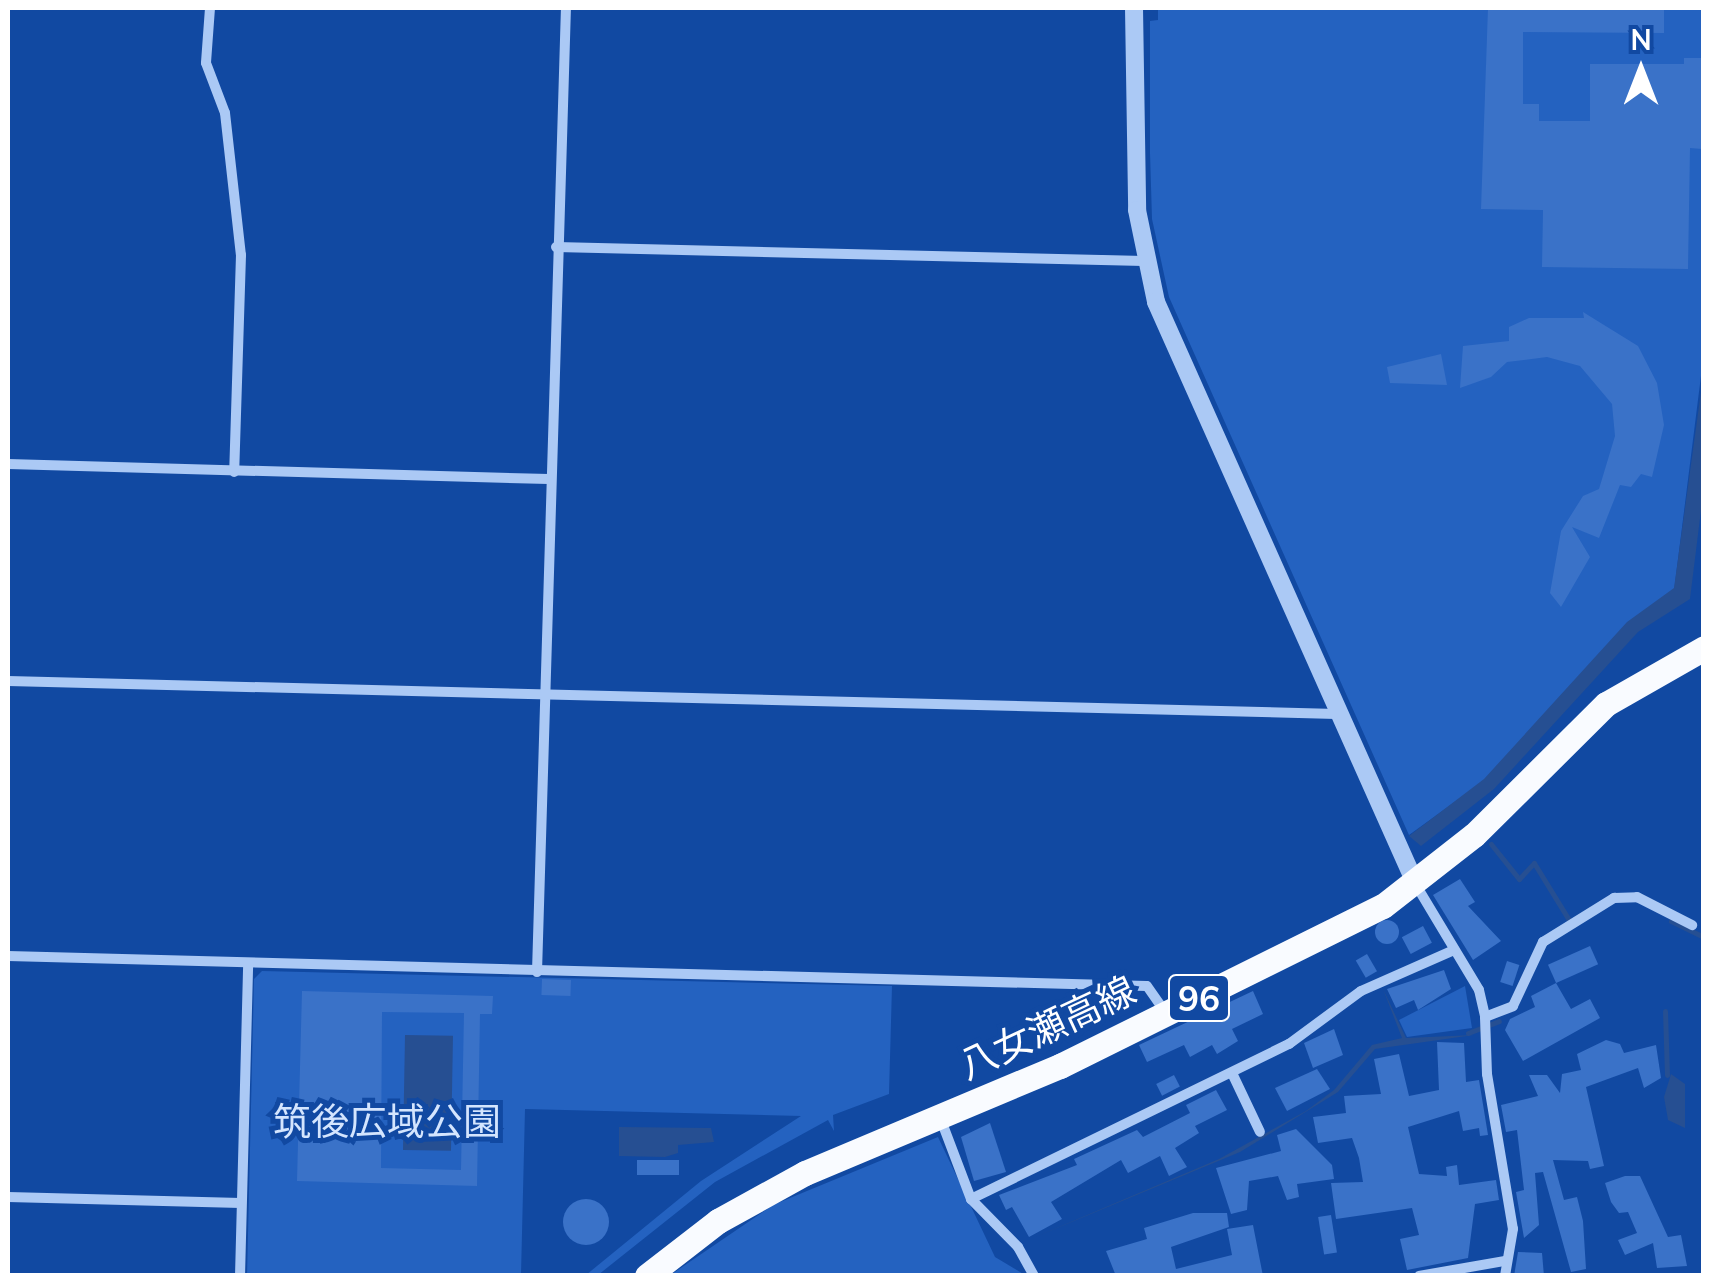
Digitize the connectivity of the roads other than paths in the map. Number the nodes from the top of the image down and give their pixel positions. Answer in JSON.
{"nodes":[{"id":1,"x":210,"y":8,"type":"edge"},
{"id":2,"x":566,"y":8,"type":"edge"},
{"id":3,"x":1134,"y":8,"type":"edge"},
{"id":4,"x":556,"y":247,"type":"junction"},
{"id":5,"x":1144,"y":261,"type":"junction"},
{"id":6,"x":8,"y":464,"type":"edge"},
{"id":7,"x":234,"y":472,"type":"junction"},
{"id":8,"x":549,"y":479,"type":"junction"},
{"id":9,"x":1704,"y":648,"type":"edge"},
{"id":10,"x":8,"y":681,"type":"edge"},
{"id":11,"x":545,"y":695,"type":"junction"},
{"id":12,"x":1337,"y":714,"type":"junction"},
{"id":13,"x":1416,"y":884,"type":"junction"},
{"id":14,"x":1692,"y":924,"type":"dead end"},
{"id":15,"x":1454,"y":950,"type":"junction"},
{"id":16,"x":8,"y":956,"type":"edge"},
{"id":17,"x":248,"y":964,"type":"junction"},
{"id":18,"x":536,"y":972,"type":"junction"},
{"id":19,"x":1167,"y":1014,"type":"junction"},
{"id":20,"x":1485,"y":1016,"type":"junction"},
{"id":21,"x":1232,"y":1072,"type":"junction"},
{"id":22,"x":940,"y":1119,"type":"junction"},
{"id":23,"x":1260,"y":1132,"type":"dead end"},
{"id":24,"x":8,"y":1197,"type":"edge"},
{"id":25,"x":971,"y":1199,"type":"junction"},
{"id":26,"x":241,"y":1203,"type":"junction"},
{"id":27,"x":1504,"y":1261,"type":"junction"},
{"id":28,"x":240,"y":1276,"type":"edge"},
{"id":29,"x":647,"y":1276,"type":"edge"},
{"id":30,"x":1034,"y":1276,"type":"edge"},
{"id":31,"x":1419,"y":1276,"type":"edge"},
{"id":32,"x":1505,"y":1276,"type":"edge"}],
"edges":[{"from":1,"to":7,"type":"street"},
{"from":2,"to":4,"type":"street"},
{"from":3,"to":5,"type":"street"},
{"from":4,"to":5,"type":"street"},
{"from":4,"to":8,"type":"street"},
{"from":5,"to":12,"type":"street"},
{"from":6,"to":7,"type":"street"},
{"from":7,"to":8,"type":"street"},
{"from":8,"to":11,"type":"street"},
{"from":9,"to":13,"type":"main road","name":"八女瀬高線","number":"96"},
{"from":10,"to":11,"type":"street"},
{"from":11,"to":12,"type":"street"},
{"from":11,"to":18,"type":"street"},
{"from":12,"to":13,"type":"street"},
{"from":13,"to":15,"type":"street"},
{"from":13,"to":19,"type":"main road","name":"八女瀬高線","number":"96"},
{"from":14,"to":20,"type":"street"},
{"from":15,"to":20,"type":"street"},
{"from":15,"to":21,"type":"street"},
{"from":16,"to":17,"type":"street"},
{"from":17,"to":18,"type":"street"},
{"from":17,"to":26,"type":"street"},
{"from":18,"to":19,"type":"street"},
{"from":19,"to":22,"type":"main road","name":"八女瀬高線","number":"96"},
{"from":20,"to":27,"type":"street"},
{"from":21,"to":23,"type":"street"},
{"from":21,"to":25,"type":"street"},
{"from":22,"to":25,"type":"street"},
{"from":22,"to":29,"type":"main road","name":"八女瀬高線","number":"96"},
{"from":24,"to":26,"type":"street"},
{"from":25,"to":30,"type":"street"},
{"from":26,"to":28,"type":"street"},
{"from":27,"to":31,"type":"street"},
{"from":27,"to":32,"type":"street"}]}
